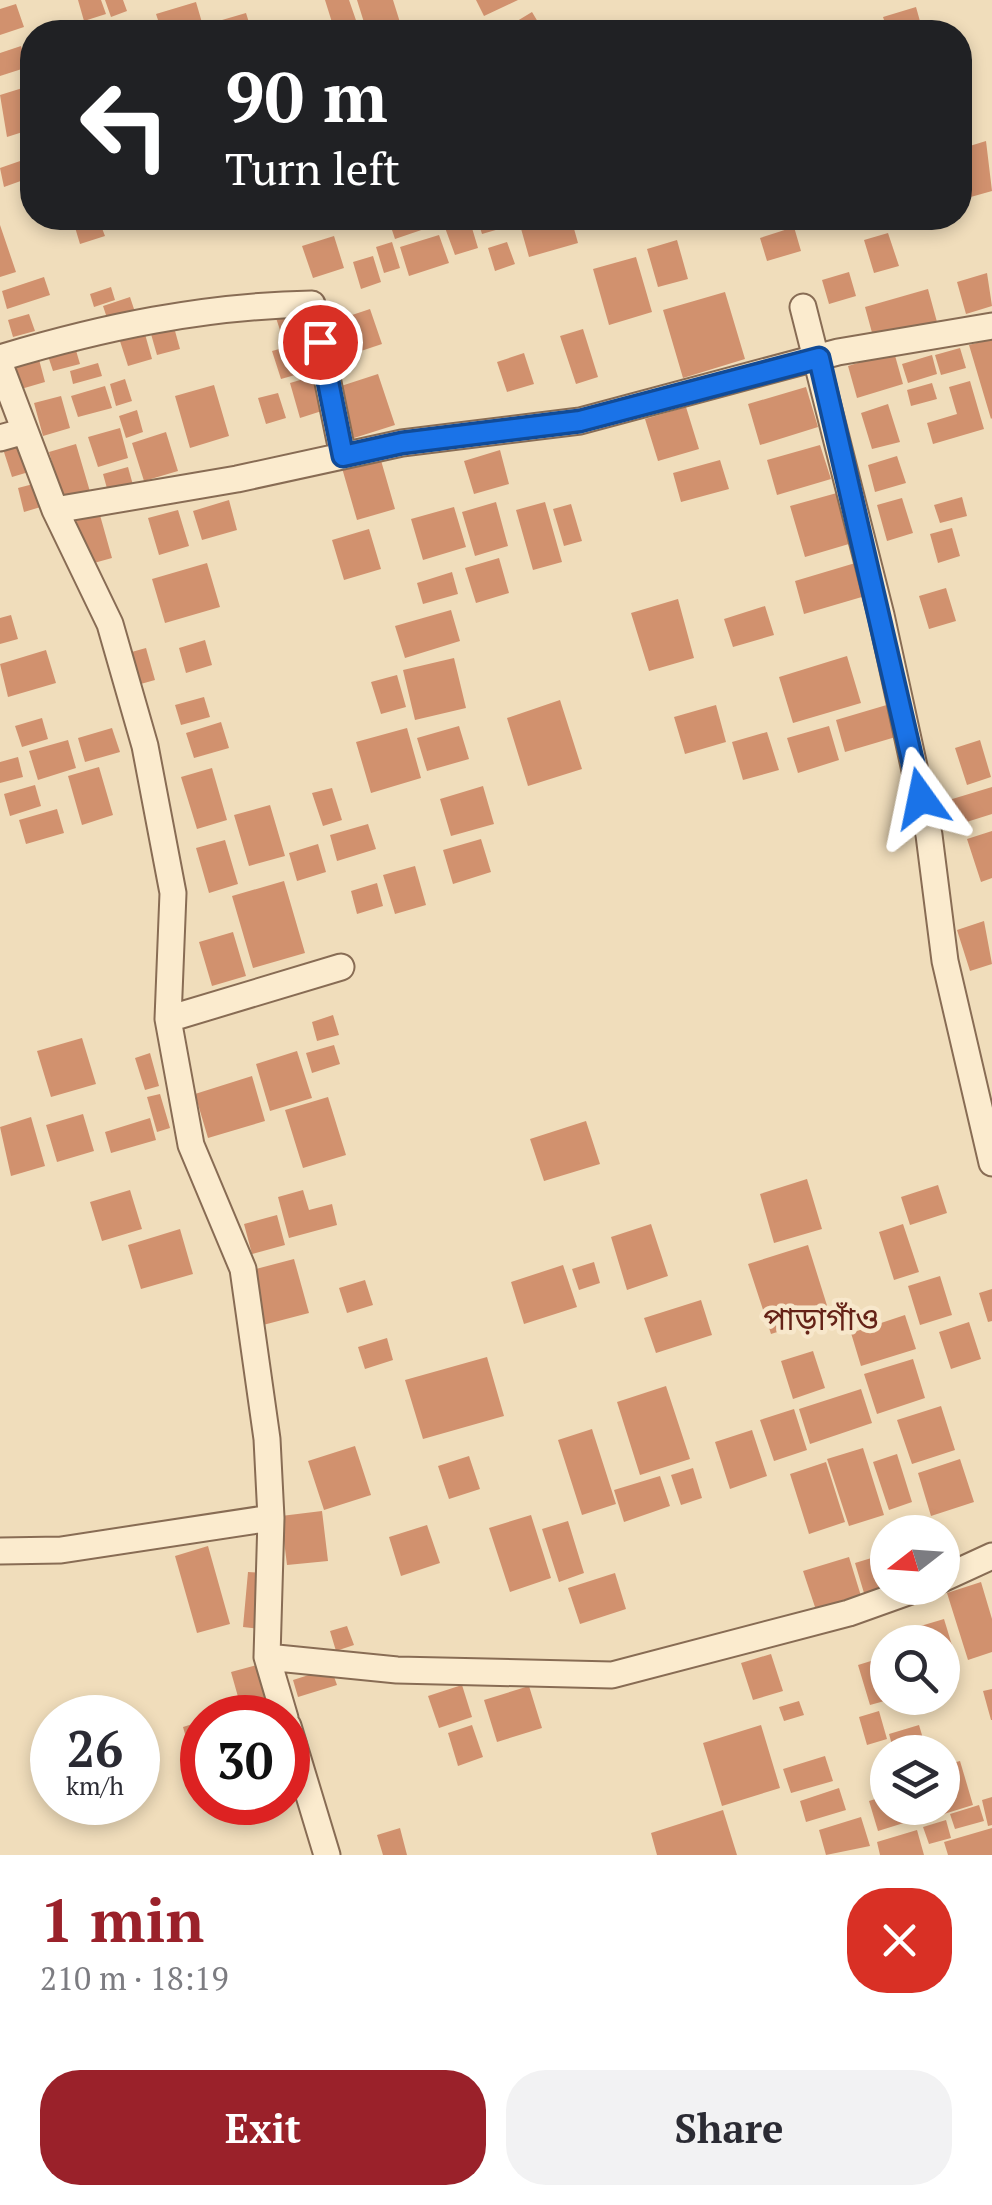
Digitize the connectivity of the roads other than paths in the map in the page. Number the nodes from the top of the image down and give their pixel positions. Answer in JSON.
{"nodes":[{"id":1,"x":804,"y":307,"type":"dead end"},
{"id":2,"x":992,"y":326,"type":"edge"},
{"id":3,"x":819,"y":358,"type":"junction"},
{"id":4,"x":0,"y":362,"type":"edge"},
{"id":5,"x":12,"y":435,"type":"edge"},
{"id":6,"x":343,"y":456,"type":"junction"},
{"id":7,"x":55,"y":510,"type":"junction"},
{"id":8,"x":341,"y":968,"type":"dead end"},
{"id":9,"x":168,"y":1019,"type":"junction"},
{"id":10,"x":992,"y":1162,"type":"edge"},
{"id":11,"x":271,"y":1518,"type":"junction"},
{"id":12,"x":0,"y":1551,"type":"edge"},
{"id":13,"x":992,"y":1556,"type":"edge"},
{"id":14,"x":960,"y":1571,"type":"edge"},
{"id":15,"x":871,"y":1605,"type":"edge"},
{"id":16,"x":268,"y":1657,"type":"junction"},
{"id":17,"x":279,"y":1695,"type":"edge"},
{"id":18,"x":310,"y":1799,"type":"edge"},
{"id":19,"x":327,"y":1855,"type":"edge"}],
"edges":[{"from":1,"to":3,"type":"street"},
{"from":2,"to":3,"type":"street"},
{"from":3,"to":6,"type":"street"},
{"from":3,"to":10,"type":"street"},
{"from":4,"to":5,"type":"street"},
{"from":4,"to":6,"type":"street"},
{"from":5,"to":7,"type":"street"},
{"from":6,"to":7,"type":"street"},
{"from":7,"to":9,"type":"street"},
{"from":8,"to":9,"type":"street"},
{"from":9,"to":11,"type":"street"},
{"from":11,"to":12,"type":"street"},
{"from":11,"to":16,"type":"street"},
{"from":13,"to":14,"type":"street"},
{"from":15,"to":16,"type":"street"},
{"from":16,"to":17,"type":"street"},
{"from":18,"to":19,"type":"street"}]}
